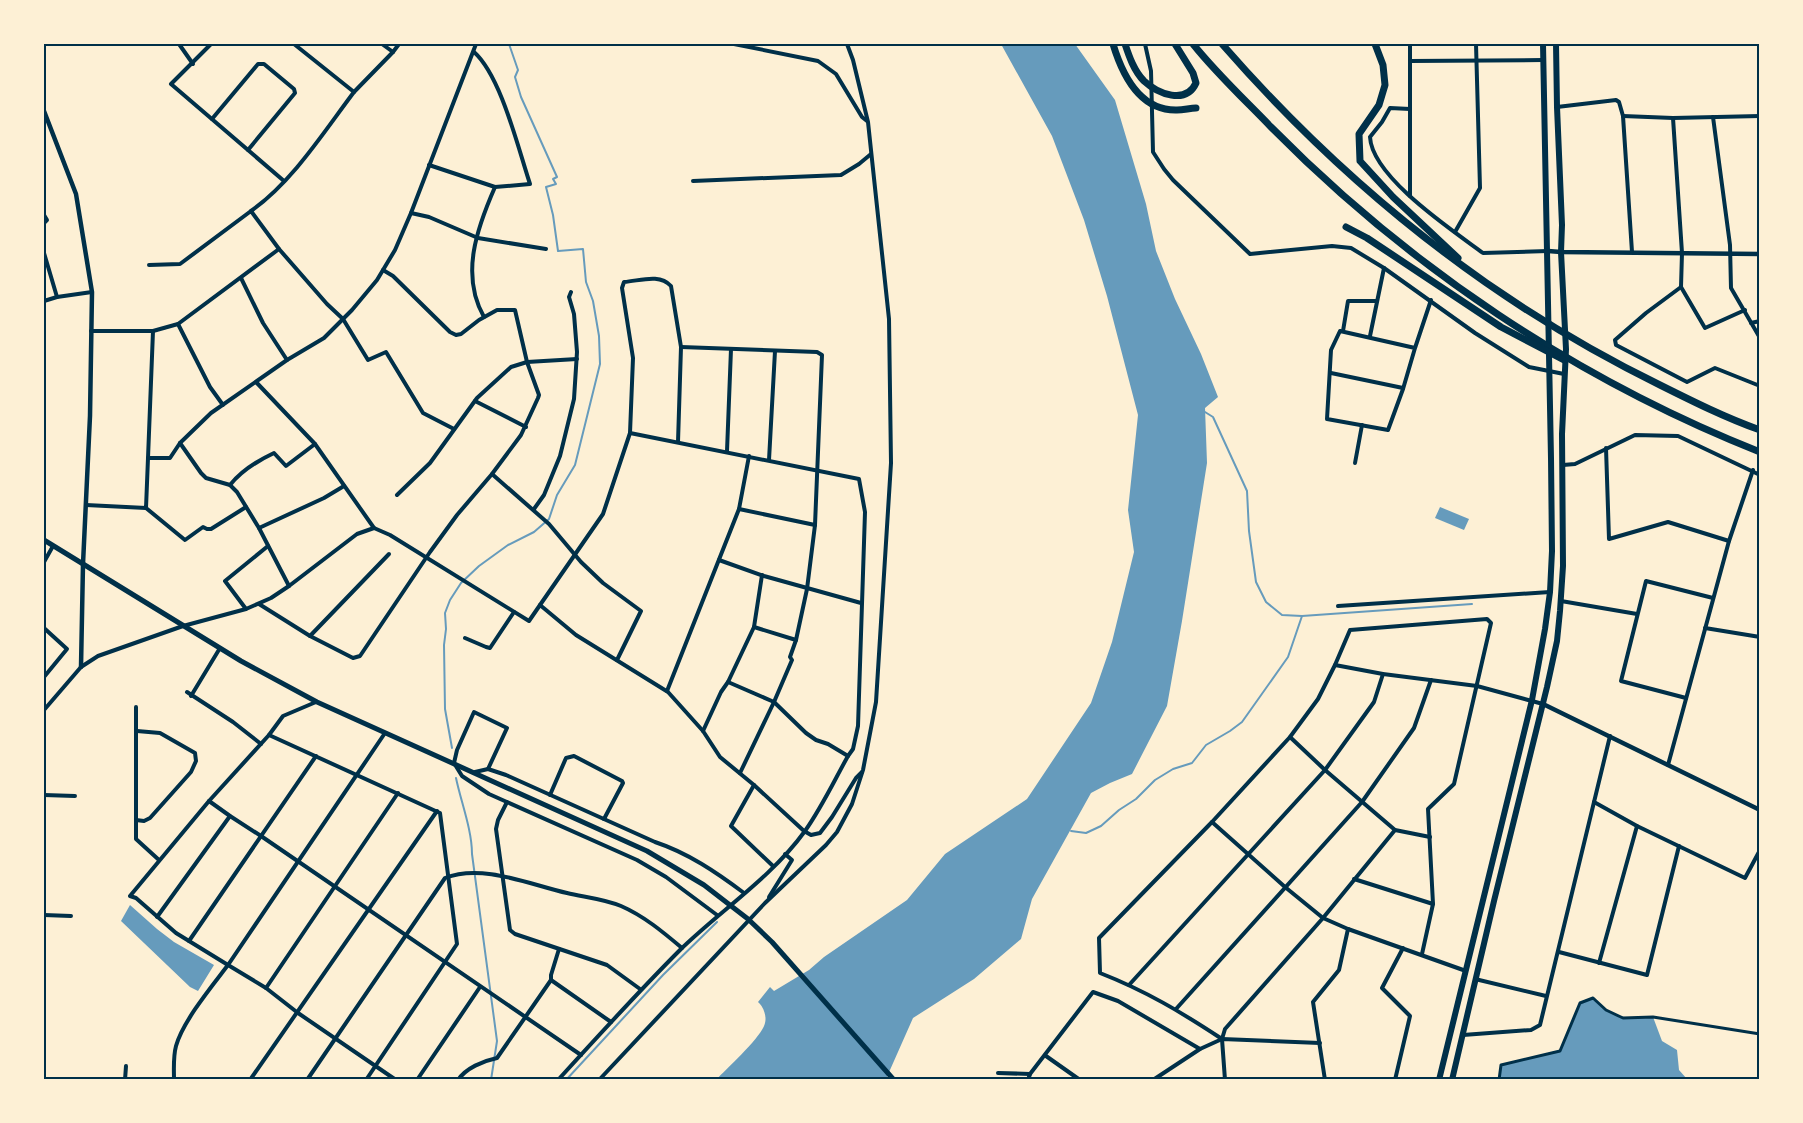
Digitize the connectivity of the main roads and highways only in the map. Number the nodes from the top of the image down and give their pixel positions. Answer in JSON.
{"nodes":[{"id":1,"x":1113,"y":44,"type":"edge"},
{"id":2,"x":1125,"y":44,"type":"edge"},
{"id":3,"x":1175,"y":44,"type":"edge"},
{"id":4,"x":1193,"y":44,"type":"edge"},
{"id":5,"x":1222,"y":44,"type":"edge"},
{"id":6,"x":1375,"y":44,"type":"edge"},
{"id":7,"x":1543,"y":44,"type":"edge"},
{"id":8,"x":1556,"y":44,"type":"edge"},
{"id":9,"x":1196,"y":108,"type":"dead end"},
{"id":10,"x":1346,"y":227,"type":"dead end"},
{"id":11,"x":1484,"y":282,"type":"junction"},
{"id":12,"x":1532,"y":339,"type":"junction"},
{"id":13,"x":1760,"y":430,"type":"edge"},
{"id":14,"x":1760,"y":452,"type":"edge"},
{"id":15,"x":44,"y":540,"type":"edge"},
{"id":16,"x":894,"y":1080,"type":"edge"},
{"id":17,"x":1440,"y":1080,"type":"edge"},
{"id":18,"x":1452,"y":1080,"type":"edge"}],
"edges":[{"from":1,"to":9,"type":"highway"},
{"from":2,"to":3,"type":"highway"},
{"from":4,"to":12,"type":"highway"},
{"from":5,"to":11,"type":"highway"},
{"from":6,"to":11,"type":"highway"},
{"from":7,"to":17,"type":"main road"},
{"from":8,"to":18,"type":"main road"},
{"from":10,"to":12,"type":"highway"},
{"from":11,"to":13,"type":"highway"},
{"from":12,"to":14,"type":"highway"},
{"from":15,"to":16,"type":"main road"}]}
